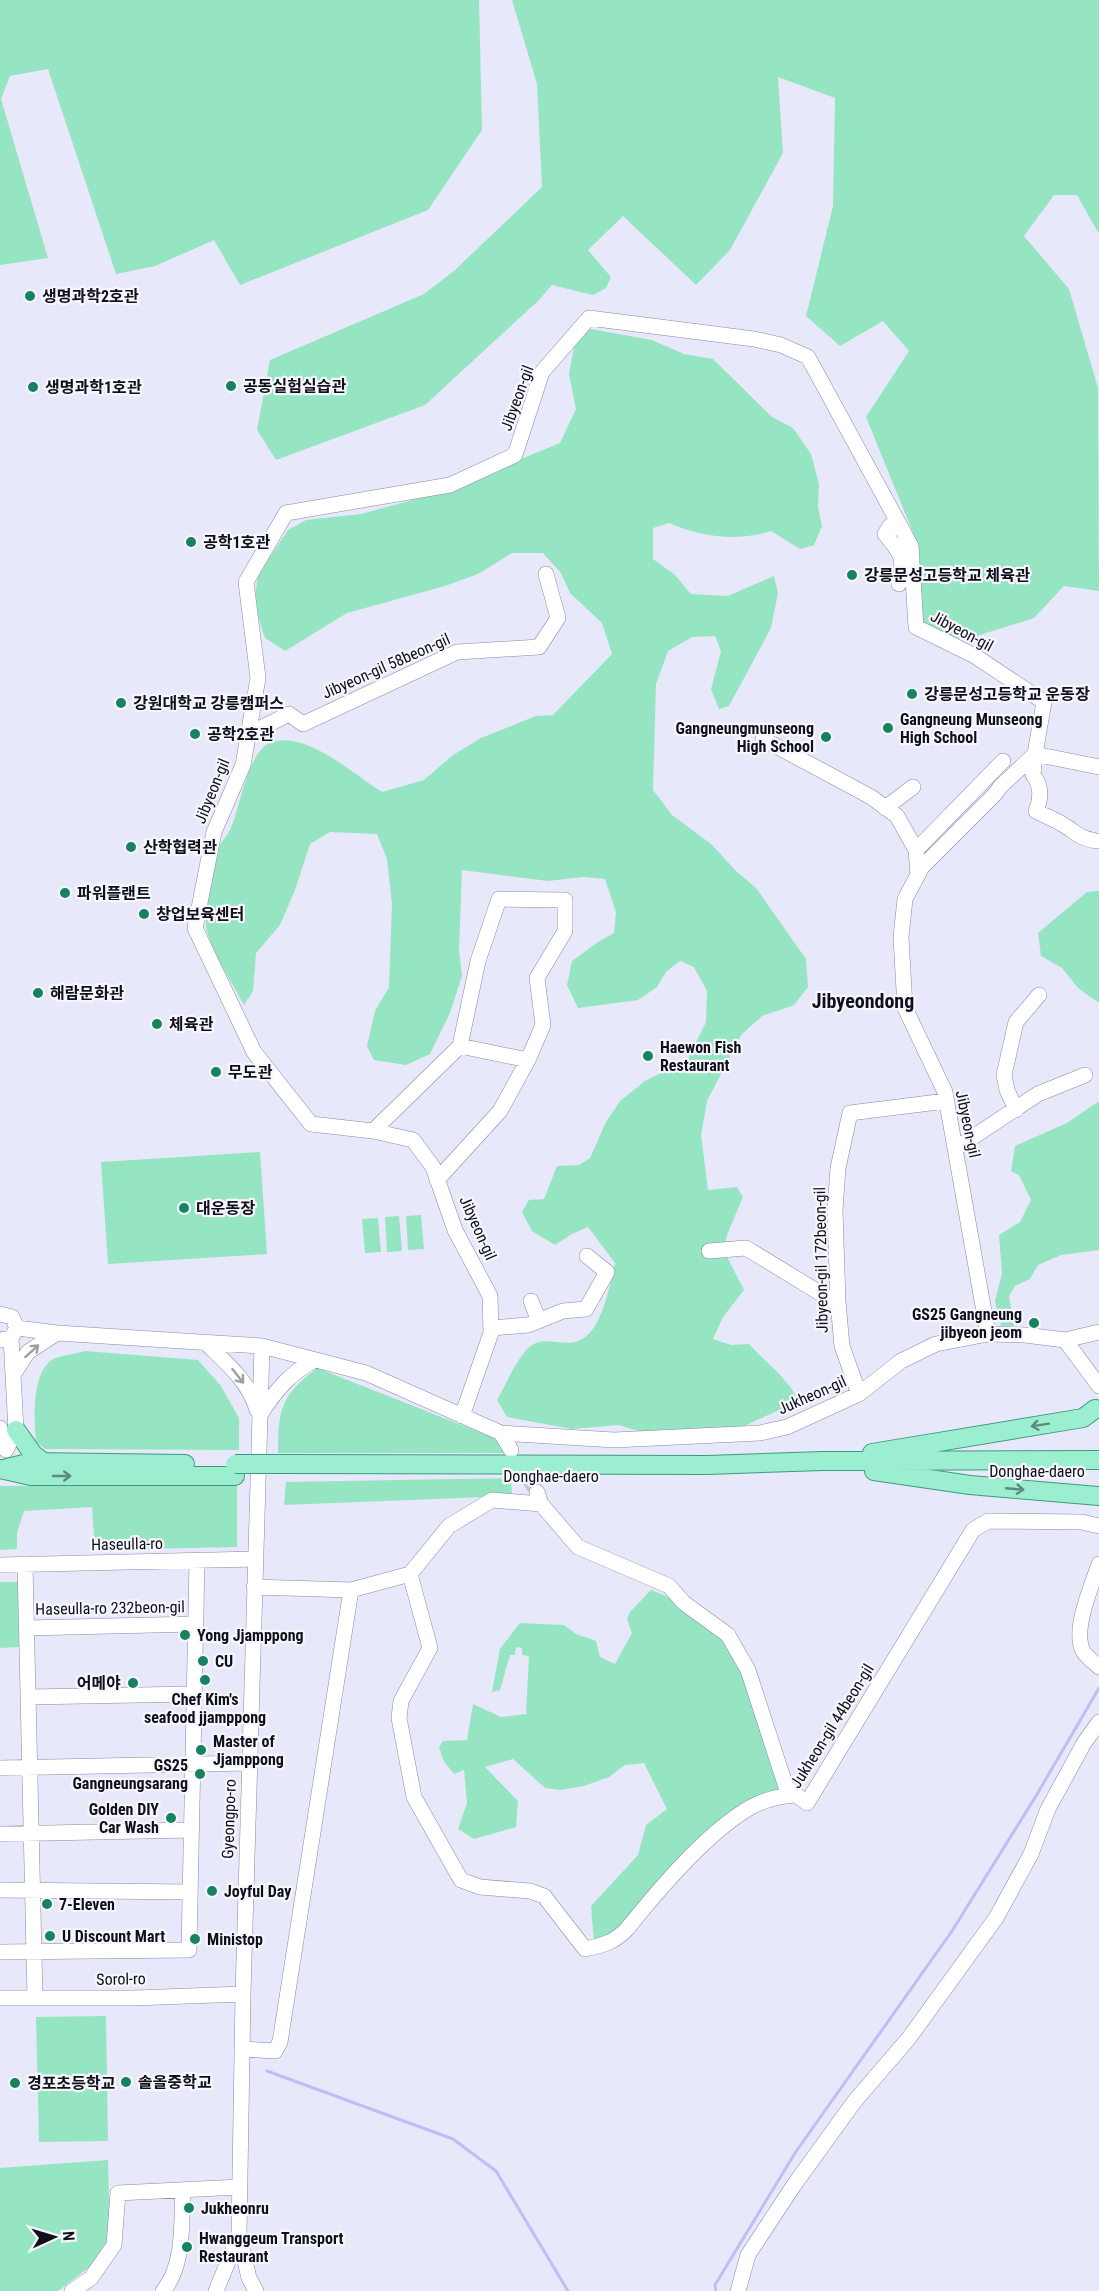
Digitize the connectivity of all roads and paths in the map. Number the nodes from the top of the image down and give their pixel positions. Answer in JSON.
{"nodes":[{"id":1,"x":902,"y":530,"type":"junction"},
{"id":2,"x":546,"y":574,"type":"dead end"},
{"id":3,"x":899,"y":584,"type":"dead end"},
{"id":4,"x":249,"y":734,"type":"junction"},
{"id":5,"x":763,"y":739,"type":"dead end"},
{"id":6,"x":1035,"y":754,"type":"junction"},
{"id":7,"x":1003,"y":761,"type":"dead end"},
{"id":8,"x":1099,"y":767,"type":"edge"},
{"id":9,"x":913,"y":787,"type":"dead end"},
{"id":10,"x":885,"y":808,"type":"junction"},
{"id":11,"x":1096,"y":841,"type":"dead end"},
{"id":12,"x":916,"y":850,"type":"junction"},
{"id":13,"x":918,"y":875,"type":"junction"},
{"id":14,"x":1039,"y":995,"type":"dead end"},
{"id":15,"x":460,"y":1046,"type":"junction"},
{"id":16,"x":528,"y":1060,"type":"junction"},
{"id":17,"x":1085,"y":1075,"type":"dead end"},
{"id":18,"x":946,"y":1101,"type":"junction"},
{"id":19,"x":1016,"y":1110,"type":"junction"},
{"id":20,"x":373,"y":1131,"type":"junction"},
{"id":21,"x":955,"y":1149,"type":"junction"},
{"id":22,"x":437,"y":1180,"type":"junction"},
{"id":23,"x":709,"y":1251,"type":"dead end"},
{"id":24,"x":587,"y":1256,"type":"dead end"},
{"id":25,"x":531,"y":1301,"type":"dead end"},
{"id":26,"x":838,"y":1304,"type":"junction"},
{"id":27,"x":0,"y":1314,"type":"edge"},
{"id":28,"x":539,"y":1321,"type":"junction"},
{"id":29,"x":491,"y":1328,"type":"junction"},
{"id":30,"x":1099,"y":1332,"type":"edge"},
{"id":31,"x":57,"y":1333,"type":"junction"},
{"id":32,"x":988,"y":1334,"type":"junction"},
{"id":33,"x":9,"y":1335,"type":"edge"},
{"id":34,"x":1065,"y":1340,"type":"junction"},
{"id":35,"x":205,"y":1342,"type":"junction"},
{"id":36,"x":262,"y":1346,"type":"junction"},
{"id":37,"x":315,"y":1360,"type":"junction"},
{"id":38,"x":13,"y":1375,"type":"junction"},
{"id":39,"x":1099,"y":1387,"type":"edge"},
{"id":40,"x":859,"y":1394,"type":"junction"},
{"id":41,"x":1097,"y":1411,"type":"edge"},
{"id":42,"x":462,"y":1416,"type":"junction"},
{"id":43,"x":259,"y":1417,"type":"junction"},
{"id":44,"x":8,"y":1429,"type":"edge"},
{"id":45,"x":501,"y":1433,"type":"junction"},
{"id":46,"x":511,"y":1450,"type":"tunnel mouth"},
{"id":47,"x":1099,"y":1460,"type":"edge"},
{"id":48,"x":823,"y":1461,"type":"junction"},
{"id":49,"x":43,"y":1462,"type":"junction"},
{"id":50,"x":2,"y":1469,"type":"edge"},
{"id":51,"x":235,"y":1470,"type":"junction"},
{"id":52,"x":284,"y":1470,"type":"junction"},
{"id":53,"x":1099,"y":1470,"type":"edge"},
{"id":54,"x":874,"y":1472,"type":"junction"},
{"id":55,"x":1096,"y":1498,"type":"edge"},
{"id":56,"x":1099,"y":1526,"type":"edge"},
{"id":57,"x":255,"y":1559,"type":"junction"},
{"id":58,"x":197,"y":1561,"type":"junction"},
{"id":59,"x":25,"y":1564,"type":"junction"},
{"id":60,"x":1099,"y":1564,"type":"edge"},
{"id":61,"x":0,"y":1565,"type":"edge"},
{"id":62,"x":410,"y":1574,"type":"junction"},
{"id":63,"x":255,"y":1587,"type":"junction"},
{"id":64,"x":351,"y":1590,"type":"junction"},
{"id":65,"x":195,"y":1624,"type":"junction"},
{"id":66,"x":27,"y":1628,"type":"junction"},
{"id":67,"x":1099,"y":1667,"type":"edge"},
{"id":68,"x":194,"y":1694,"type":"junction"},
{"id":69,"x":28,"y":1696,"type":"junction"},
{"id":70,"x":1099,"y":1722,"type":"edge"},
{"id":71,"x":249,"y":1763,"type":"junction"},
{"id":72,"x":192,"y":1764,"type":"junction"},
{"id":73,"x":30,"y":1767,"type":"junction"},
{"id":74,"x":0,"y":1768,"type":"edge"},
{"id":75,"x":795,"y":1795,"type":"junction"},
{"id":76,"x":191,"y":1830,"type":"junction"},
{"id":77,"x":0,"y":1834,"type":"edge"},
{"id":78,"x":32,"y":1834,"type":"junction"},
{"id":79,"x":0,"y":1890,"type":"edge"},
{"id":80,"x":33,"y":1891,"type":"junction"},
{"id":81,"x":190,"y":1892,"type":"junction"},
{"id":82,"x":0,"y":1952,"type":"edge"},
{"id":83,"x":35,"y":1952,"type":"junction"},
{"id":84,"x":243,"y":1994,"type":"junction"},
{"id":85,"x":35,"y":1997,"type":"junction"},
{"id":86,"x":0,"y":1998,"type":"edge"},
{"id":87,"x":243,"y":2049,"type":"junction"},
{"id":88,"x":240,"y":2187,"type":"junction"},
{"id":89,"x":183,"y":2190,"type":"junction"},
{"id":90,"x":239,"y":2235,"type":"junction"},
{"id":91,"x":72,"y":2291,"type":"edge"},
{"id":92,"x":163,"y":2291,"type":"edge"},
{"id":93,"x":216,"y":2291,"type":"edge"},
{"id":94,"x":256,"y":2291,"type":"edge"},
{"id":95,"x":738,"y":2291,"type":"edge"}],
"edges":[{"from":1,"to":3,"type":"street"},
{"from":1,"to":4,"type":"street","name":"Jibyeon-gil"},
{"from":1,"to":6,"type":"street","name":"Jibyeon-gil"},
{"from":2,"to":4,"type":"street","name":"Jibyeon-gil 58beon-gil"},
{"from":4,"to":20,"type":"street","name":"Jibyeon-gil"},
{"from":5,"to":10,"type":"street"},
{"from":6,"to":8,"type":"street"},
{"from":6,"to":11,"type":"street"},
{"from":6,"to":13,"type":"street","name":"Jibyeon-gil"},
{"from":7,"to":12,"type":"street"},
{"from":9,"to":10,"type":"street"},
{"from":10,"to":12,"type":"street"},
{"from":12,"to":13,"type":"street"},
{"from":13,"to":18,"type":"street","name":"Jibyeon-gil"},
{"from":14,"to":19,"type":"street"},
{"from":15,"to":16,"type":"street"},
{"from":15,"to":16,"type":"street"},
{"from":15,"to":20,"type":"street"},
{"from":16,"to":22,"type":"street"},
{"from":17,"to":19,"type":"street"},
{"from":18,"to":21,"type":"street","name":"Jibyeon-gil"},
{"from":18,"to":26,"type":"street","name":"Jibyeon-gil 172beon-gil"},
{"from":19,"to":21,"type":"street"},
{"from":20,"to":22,"type":"street","name":"Jibyeon-gil"},
{"from":21,"to":32,"type":"street","name":"Jibyeon-gil"},
{"from":22,"to":29,"type":"street","name":"Jibyeon-gil"},
{"from":23,"to":26,"type":"street"},
{"from":24,"to":28,"type":"street"},
{"from":25,"to":28,"type":"street"},
{"from":26,"to":40,"type":"street","name":"Jibyeon-gil 172beon-gil"},
{"from":27,"to":33,"type":"street"},
{"from":28,"to":29,"type":"street"},
{"from":29,"to":42,"type":"street","name":"Jibyeon-gil"},
{"from":30,"to":34,"type":"street"},
{"from":31,"to":33,"type":"street"},
{"from":31,"to":35,"type":"street"},
{"from":38,"to":31,"type":"street","one_way":true},
{"from":32,"to":34,"type":"street","name":"Jukheon-gil"},
{"from":32,"to":40,"type":"street","name":"Jukheon-gil"},
{"from":33,"to":38,"type":"street"},
{"from":34,"to":39,"type":"street"},
{"from":35,"to":36,"type":"street"},
{"from":35,"to":43,"type":"street","one_way":true},
{"from":36,"to":37,"type":"street"},
{"from":36,"to":43,"type":"street","name":"Gyeongpo-ro"},
{"from":37,"to":42,"type":"street"},
{"from":37,"to":43,"type":"street"},
{"from":38,"to":44,"type":"street"},
{"from":39,"to":41,"type":"street"},
{"from":40,"to":45,"type":"street","name":"Jukheon-gil"},
{"from":41,"to":48,"type":"main road","one_way":true},
{"from":42,"to":45,"type":"street"},
{"from":43,"to":57,"type":"street","name":"Gyeongpo-ro"},
{"from":44,"to":49,"type":"main road"},
{"from":44,"to":50,"type":"street"},
{"from":45,"to":46,"type":"street"},
{"from":47,"to":48,"type":"main road","name":"Donghae-daero"},
{"from":48,"to":52,"type":"main road","name":"Donghae-daero"},
{"from":49,"to":50,"type":"main road","name":"Donghae-daero"},
{"from":49,"to":51,"type":"main road","name":"Donghae-daero"},
{"from":50,"to":51,"type":"main road","name":"Donghae-daero","one_way":true},
{"from":51,"to":52,"type":"main road","name":"Donghae-daero"},
{"from":52,"to":54,"type":"main road","name":"Donghae-daero"},
{"from":53,"to":54,"type":"main road","name":"Donghae-daero"},
{"from":54,"to":55,"type":"main road","one_way":true},
{"from":56,"to":75,"type":"street","name":"Jukheon-gil 44beon-gil"},
{"from":57,"to":58,"type":"street","name":"Haseulla-ro"},
{"from":57,"to":63,"type":"street","name":"Gyeongpo-ro"},
{"from":58,"to":59,"type":"street","name":"Haseulla-ro"},
{"from":58,"to":65,"type":"street"},
{"from":59,"to":61,"type":"street","name":"Haseulla-ro"},
{"from":59,"to":66,"type":"street","name":"Haseulla-ro 232beon-gil"},
{"from":60,"to":67,"type":"street"},
{"from":62,"to":64,"type":"street"},
{"from":62,"to":75,"type":"street","name":"Jukheon-gil 44beon-gil"},
{"from":62,"to":75,"type":"street"},
{"from":63,"to":64,"type":"street"},
{"from":63,"to":71,"type":"street","name":"Gyeongpo-ro"},
{"from":64,"to":87,"type":"street"},
{"from":65,"to":66,"type":"street","name":"Haseulla-ro 232beon-gil"},
{"from":65,"to":68,"type":"street"},
{"from":66,"to":69,"type":"street","name":"Haseulla-ro 232beon-gil"},
{"from":68,"to":69,"type":"street"},
{"from":68,"to":72,"type":"street"},
{"from":69,"to":73,"type":"street","name":"Haseulla-ro 232beon-gil"},
{"from":70,"to":95,"type":"street"},
{"from":71,"to":72,"type":"street"},
{"from":71,"to":84,"type":"street","name":"Gyeongpo-ro"},
{"from":72,"to":73,"type":"street"},
{"from":72,"to":76,"type":"street"},
{"from":73,"to":74,"type":"street"},
{"from":73,"to":78,"type":"street","name":"Haseulla-ro 232beon-gil"},
{"from":76,"to":78,"type":"street"},
{"from":76,"to":81,"type":"street"},
{"from":77,"to":78,"type":"street"},
{"from":78,"to":80,"type":"street","name":"Haseulla-ro 232beon-gil"},
{"from":79,"to":80,"type":"street"},
{"from":80,"to":81,"type":"street"},
{"from":80,"to":83,"type":"street","name":"Haseulla-ro 232beon-gil"},
{"from":81,"to":83,"type":"street"},
{"from":82,"to":83,"type":"street"},
{"from":83,"to":85,"type":"street","name":"Haseulla-ro 232beon-gil"},
{"from":84,"to":85,"type":"street","name":"Sorol-ro"},
{"from":84,"to":87,"type":"street","name":"Gyeongpo-ro"},
{"from":85,"to":86,"type":"street","name":"Sorol-ro"},
{"from":87,"to":88,"type":"street","name":"Gyeongpo-ro"},
{"from":88,"to":89,"type":"street"},
{"from":88,"to":90,"type":"street","name":"Gyeongpo-ro"},
{"from":89,"to":91,"type":"street"},
{"from":89,"to":92,"type":"street"},
{"from":90,"to":93,"type":"street"},
{"from":90,"to":94,"type":"street","name":"Gyeongpo-ro"}]}
